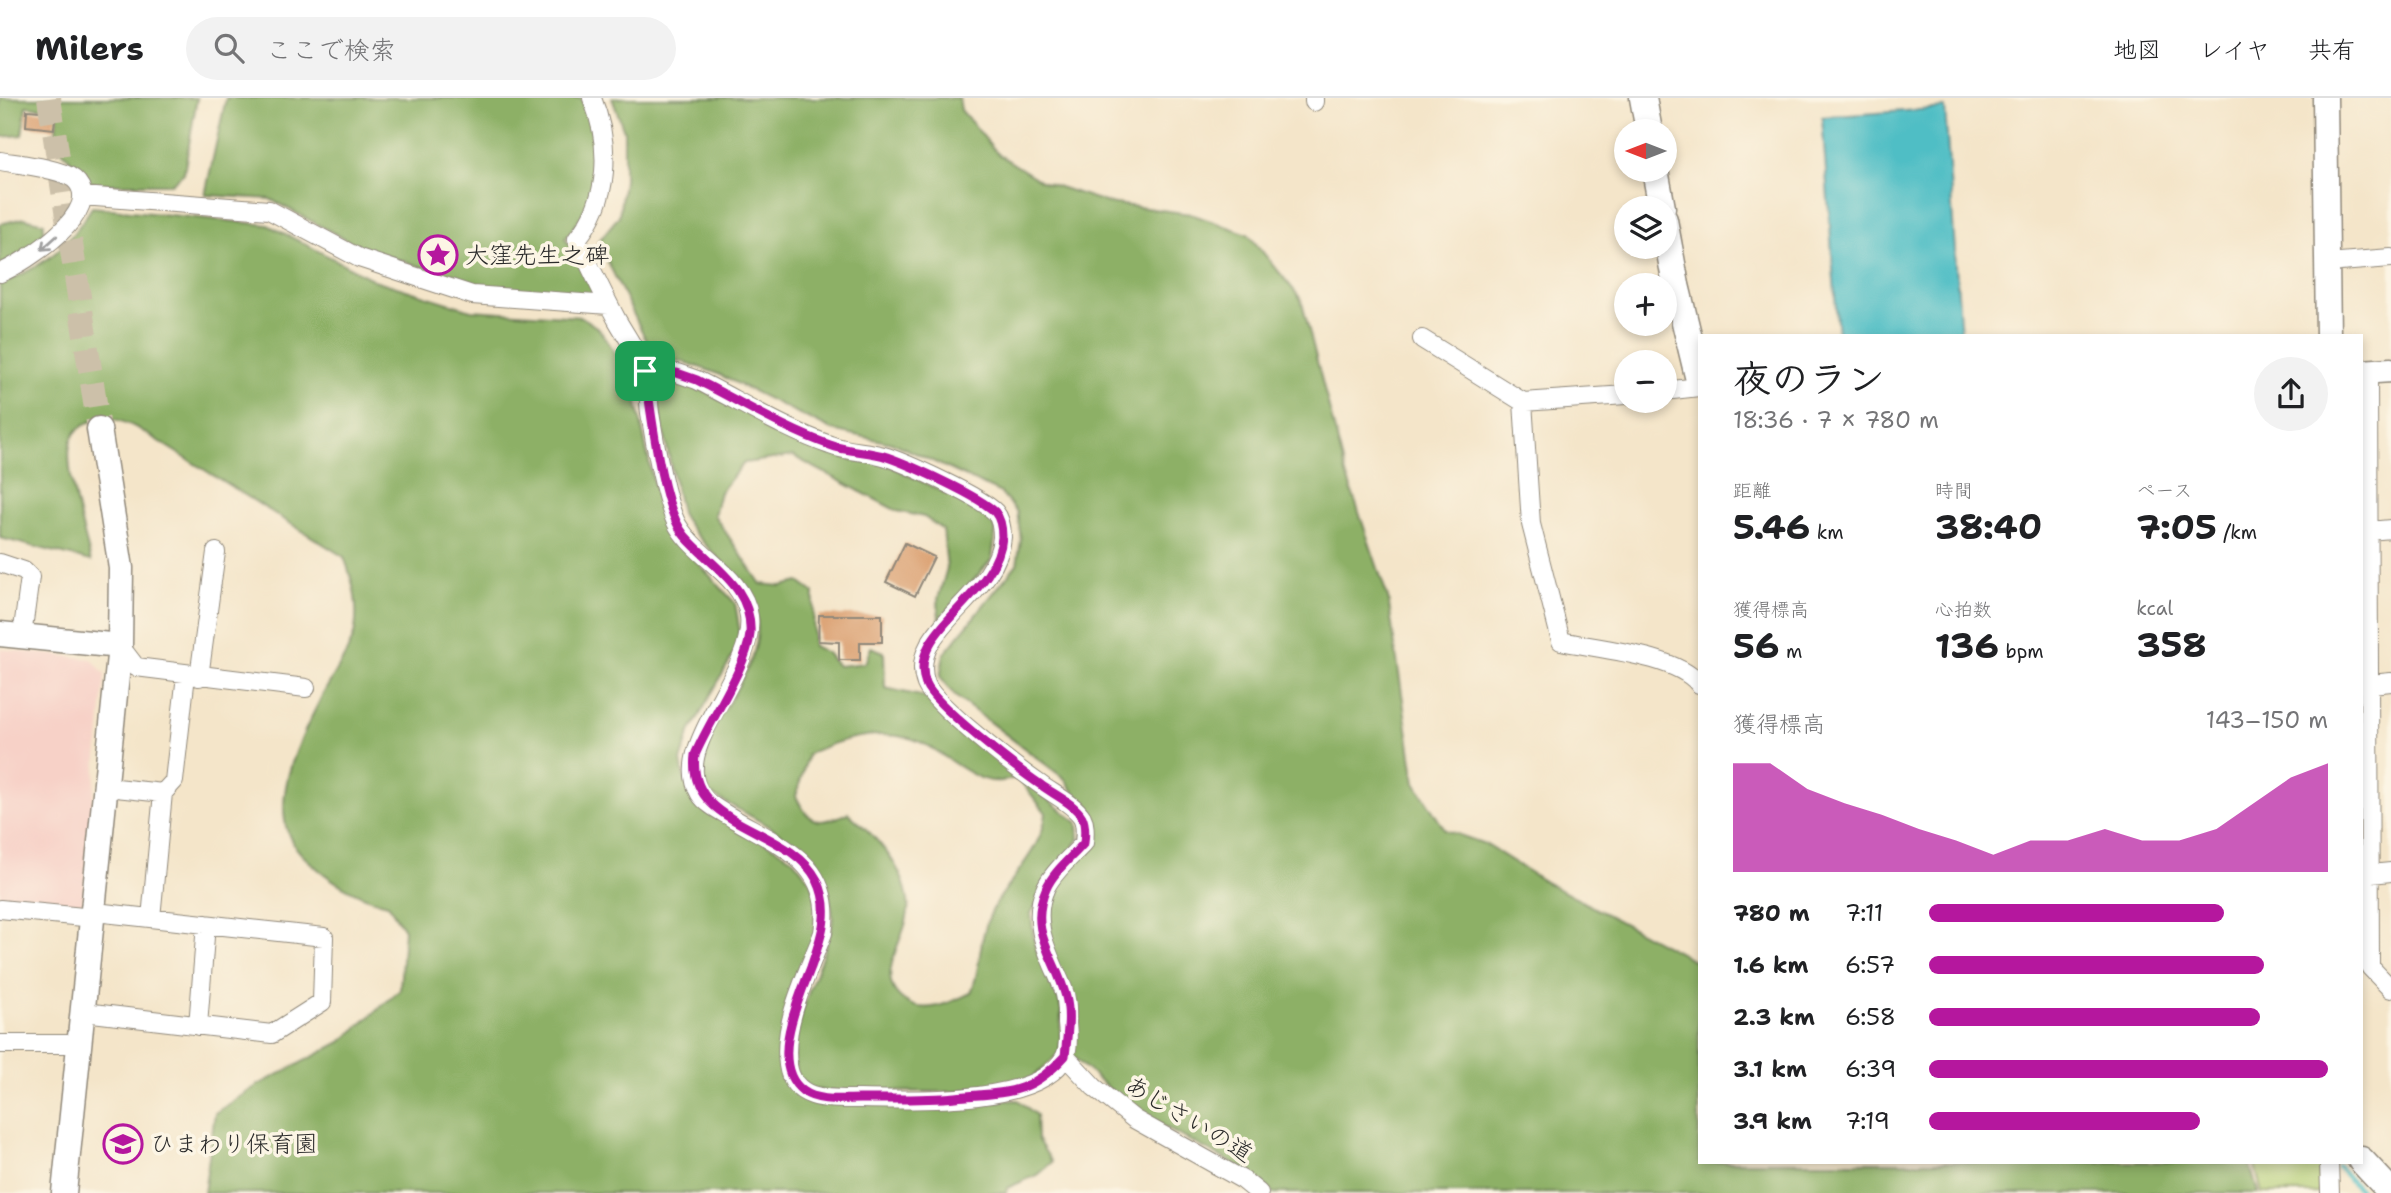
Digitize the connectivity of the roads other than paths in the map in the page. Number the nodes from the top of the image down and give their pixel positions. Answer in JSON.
{"nodes":[{"id":1,"x":592,"y":98,"type":"edge"},
{"id":2,"x":1643,"y":98,"type":"edge"},
{"id":3,"x":2325,"y":98,"type":"edge"},
{"id":4,"x":1647,"y":119,"type":"edge"},
{"id":5,"x":0,"y":161,"type":"edge"},
{"id":6,"x":82,"y":197,"type":"junction"},
{"id":7,"x":2391,"y":258,"type":"edge"},
{"id":8,"x":1671,"y":259,"type":"edge"},
{"id":9,"x":2327,"y":263,"type":"junction"},
{"id":10,"x":0,"y":273,"type":"edge"},
{"id":11,"x":609,"y":305,"type":"junction"},
{"id":12,"x":2328,"y":334,"type":"edge"},
{"id":13,"x":1422,"y":339,"type":"dead end"},
{"id":14,"x":645,"y":371,"type":"junction"},
{"id":15,"x":2373,"y":371,"type":"edge"},
{"id":16,"x":1698,"y":376,"type":"edge"},
{"id":17,"x":1698,"y":387,"type":"edge"},
{"id":18,"x":1677,"y":390,"type":"edge"},
{"id":19,"x":1614,"y":396,"type":"edge"},
{"id":20,"x":1523,"y":401,"type":"junction"},
{"id":21,"x":99,"y":429,"type":"tunnel mouth"},
{"id":22,"x":2391,"y":529,"type":"edge"},
{"id":23,"x":2369,"y":531,"type":"junction"},
{"id":24,"x":216,"y":552,"type":"dead end"},
{"id":25,"x":0,"y":563,"type":"edge"},
{"id":26,"x":11,"y":635,"type":"edge"},
{"id":27,"x":120,"y":646,"type":"junction"},
{"id":28,"x":193,"y":676,"type":"junction"},
{"id":29,"x":2391,"y":682,"type":"edge"},
{"id":30,"x":1698,"y":683,"type":"edge"},
{"id":31,"x":2371,"y":684,"type":"junction"},
{"id":32,"x":306,"y":688,"type":"dead end"},
{"id":33,"x":107,"y":787,"type":"junction"},
{"id":34,"x":163,"y":793,"type":"junction"},
{"id":35,"x":2391,"y":872,"type":"edge"},
{"id":36,"x":2366,"y":874,"type":"edge"},
{"id":37,"x":0,"y":909,"type":"edge"},
{"id":38,"x":94,"y":915,"type":"junction"},
{"id":39,"x":151,"y":918,"type":"junction"},
{"id":40,"x":206,"y":924,"type":"junction"},
{"id":41,"x":2391,"y":989,"type":"edge"},
{"id":42,"x":84,"y":1012,"type":"junction"},
{"id":43,"x":198,"y":1026,"type":"junction"},
{"id":44,"x":0,"y":1044,"type":"edge"},
{"id":45,"x":80,"y":1044,"type":"junction"},
{"id":46,"x":1065,"y":1056,"type":"junction"},
{"id":47,"x":2363,"y":1162,"type":"edge"},
{"id":48,"x":2329,"y":1164,"type":"edge"},
{"id":49,"x":2391,"y":1192,"type":"edge"},
{"id":50,"x":64,"y":1193,"type":"edge"},
{"id":51,"x":1259,"y":1193,"type":"edge"},
{"id":52,"x":2330,"y":1193,"type":"edge"}],
"edges":[{"from":1,"to":11,"type":"street"},
{"from":2,"to":4,"type":"main road"},
{"from":3,"to":9,"type":"street"},
{"from":5,"to":6,"type":"street"},
{"from":6,"to":10,"type":"street","one_way":true},
{"from":6,"to":11,"type":"street"},
{"from":7,"to":9,"type":"street"},
{"from":8,"to":16,"type":"main road"},
{"from":9,"to":12,"type":"street"},
{"from":11,"to":14,"type":"street"},
{"from":13,"to":20,"type":"street"},
{"from":14,"to":46,"type":"street"},
{"from":14,"to":46,"type":"street"},
{"from":15,"to":23,"type":"street"},
{"from":17,"to":18,"type":"street"},
{"from":19,"to":20,"type":"street"},
{"from":20,"to":30,"type":"street"},
{"from":21,"to":27,"type":"street"},
{"from":22,"to":23,"type":"street"},
{"from":23,"to":31,"type":"street"},
{"from":24,"to":28,"type":"street"},
{"from":25,"to":26,"type":"street"},
{"from":26,"to":27,"type":"street"},
{"from":27,"to":28,"type":"street"},
{"from":27,"to":33,"type":"street"},
{"from":28,"to":32,"type":"street"},
{"from":28,"to":34,"type":"street"},
{"from":29,"to":31,"type":"street"},
{"from":31,"to":36,"type":"street"},
{"from":33,"to":34,"type":"street"},
{"from":33,"to":38,"type":"street"},
{"from":34,"to":39,"type":"street"},
{"from":35,"to":36,"type":"street"},
{"from":36,"to":41,"type":"street"},
{"from":37,"to":38,"type":"street"},
{"from":38,"to":39,"type":"street"},
{"from":38,"to":42,"type":"street"},
{"from":39,"to":40,"type":"street"},
{"from":40,"to":43,"type":"street"},
{"from":40,"to":43,"type":"street"},
{"from":42,"to":43,"type":"street"},
{"from":42,"to":45,"type":"street"},
{"from":44,"to":45,"type":"street"},
{"from":45,"to":50,"type":"street"},
{"from":46,"to":51,"type":"street","name":"あじさいの道"},
{"from":47,"to":49,"type":"main road"},
{"from":48,"to":52,"type":"street"}]}
